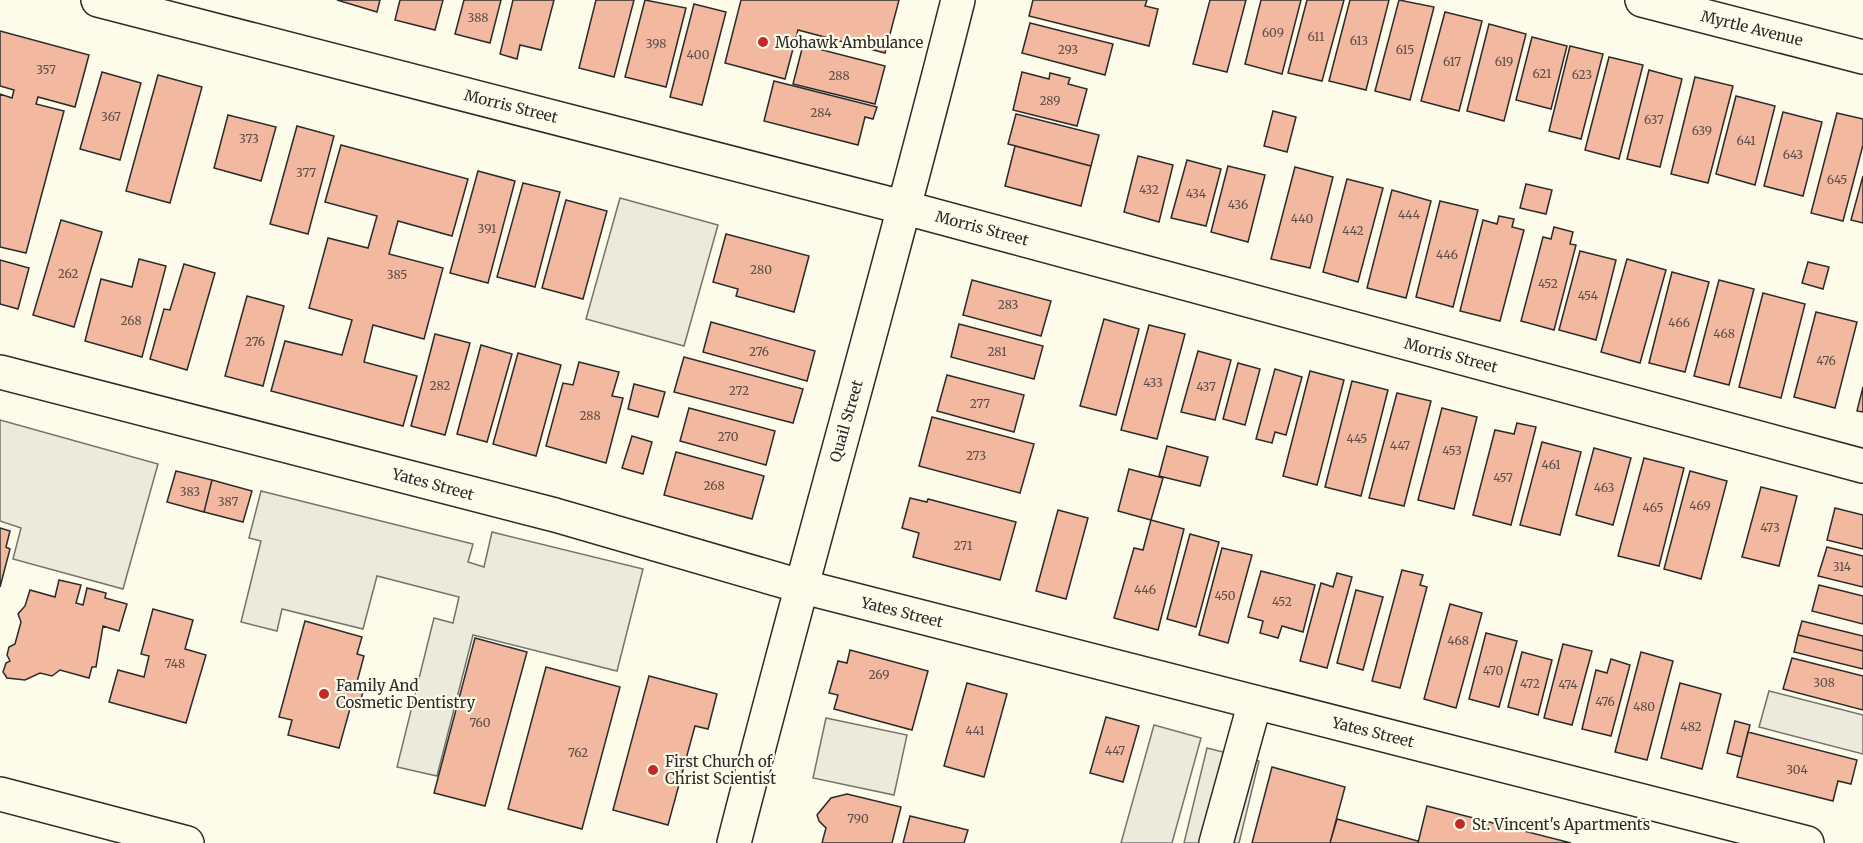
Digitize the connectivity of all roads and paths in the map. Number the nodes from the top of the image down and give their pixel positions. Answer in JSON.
{"nodes":[{"id":1,"x":98,"y":0,"type":"edge"},
{"id":2,"x":958,"y":0,"type":"edge"},
{"id":3,"x":1642,"y":0,"type":"edge"},
{"id":4,"x":1863,"y":57,"type":"edge"},
{"id":5,"x":906,"y":208,"type":"junction"},
{"id":6,"x":0,"y":372,"type":"edge"},
{"id":7,"x":1863,"y":466,"type":"edge"},
{"id":8,"x":800,"y":586,"type":"junction"},
{"id":9,"x":1255,"y":702,"type":"junction"},
{"id":10,"x":0,"y":794,"type":"edge"},
{"id":11,"x":110,"y":833,"type":"edge"},
{"id":12,"x":187,"y":843,"type":"edge"},
{"id":13,"x":734,"y":843,"type":"edge"},
{"id":14,"x":1216,"y":843,"type":"edge"},
{"id":15,"x":1807,"y":843,"type":"edge"}],
"edges":[{"from":1,"to":5,"type":"street","name":"Morris Street"},
{"from":2,"to":5,"type":"street","name":"Quail Street"},
{"from":3,"to":4,"type":"street","name":"Myrtle Avenue"},
{"from":5,"to":7,"type":"street","name":"Morris Street"},
{"from":5,"to":8,"type":"street","name":"Quail Street"},
{"from":6,"to":8,"type":"street","name":"Yates Street"},
{"from":8,"to":9,"type":"street","name":"Yates Street"},
{"from":8,"to":13,"type":"street","name":"Quail Street"},
{"from":9,"to":14,"type":"street"},
{"from":9,"to":15,"type":"street","name":"Yates Street"},
{"from":10,"to":11,"type":"street"},
{"from":11,"to":12,"type":"street"}]}
